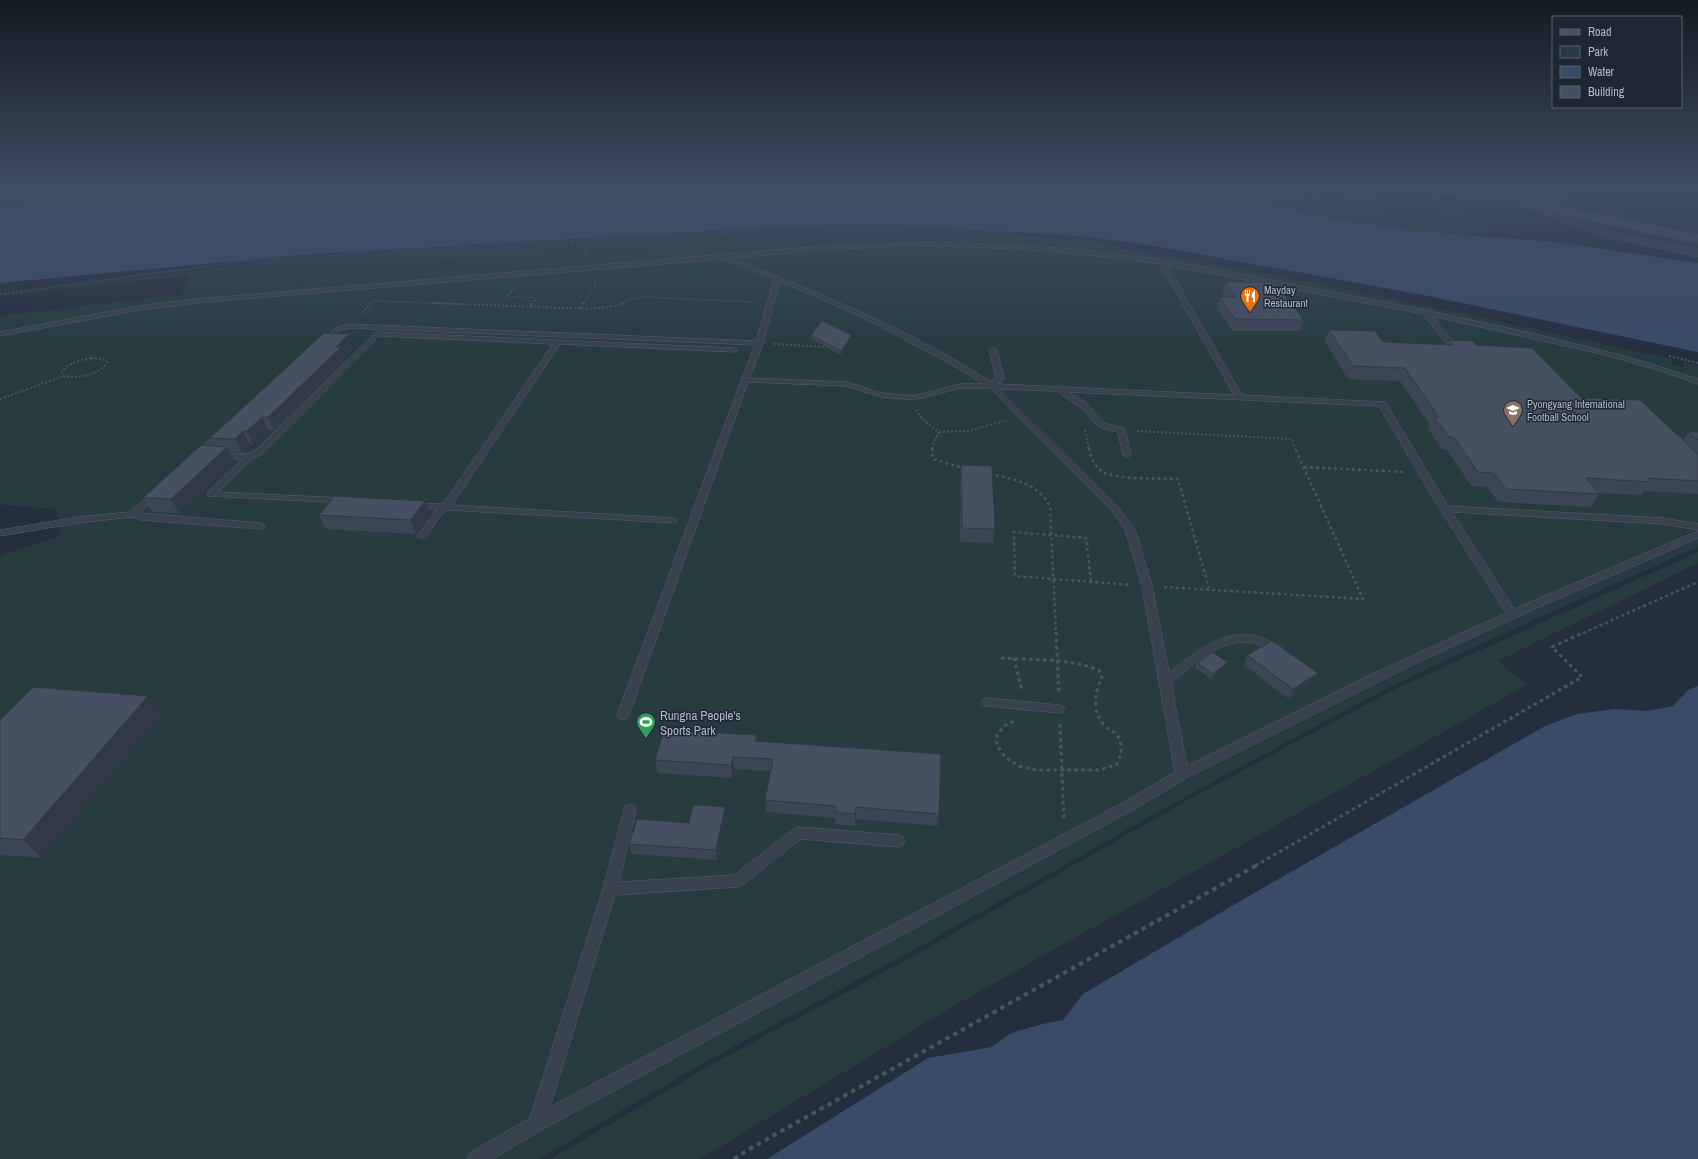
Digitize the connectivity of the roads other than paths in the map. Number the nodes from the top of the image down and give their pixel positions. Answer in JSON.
{"nodes":[{"id":1,"x":1651,"y":243,"type":"edge"},
{"id":2,"x":1698,"y":253,"type":"edge"},
{"id":3,"x":722,"y":257,"type":"junction"},
{"id":4,"x":1162,"y":262,"type":"junction"},
{"id":5,"x":778,"y":278,"type":"junction"},
{"id":6,"x":1425,"y":312,"type":"junction"},
{"id":7,"x":0,"y":334,"type":"edge"},
{"id":8,"x":558,"y":342,"type":"junction"},
{"id":9,"x":758,"y":344,"type":"junction"},
{"id":10,"x":319,"y":345,"type":"edge"},
{"id":11,"x":1452,"y":345,"type":"edge"},
{"id":12,"x":734,"y":350,"type":"dead end"},
{"id":13,"x":993,"y":350,"type":"dead end"},
{"id":14,"x":744,"y":380,"type":"junction"},
{"id":15,"x":1698,"y":382,"type":"edge"},
{"id":16,"x":992,"y":386,"type":"junction"},
{"id":17,"x":1056,"y":388,"type":"junction"},
{"id":18,"x":1239,"y":396,"type":"junction"},
{"id":19,"x":227,"y":428,"type":"edge"},
{"id":20,"x":1127,"y":455,"type":"dead end"},
{"id":21,"x":249,"y":457,"type":"junction"},
{"id":22,"x":160,"y":489,"type":"edge"},
{"id":23,"x":352,"y":502,"type":"edge"},
{"id":24,"x":407,"y":504,"type":"edge"},
{"id":25,"x":446,"y":507,"type":"junction"},
{"id":26,"x":1445,"y":509,"type":"junction"},
{"id":27,"x":133,"y":514,"type":"junction"},
{"id":28,"x":673,"y":520,"type":"dead end"},
{"id":29,"x":261,"y":526,"type":"dead end"},
{"id":30,"x":1698,"y":527,"type":"edge"},
{"id":31,"x":0,"y":533,"type":"edge"},
{"id":32,"x":1698,"y":534,"type":"edge"},
{"id":33,"x":422,"y":536,"type":"dead end"},
{"id":34,"x":1512,"y":614,"type":"junction"},
{"id":35,"x":1287,"y":653,"type":"edge"},
{"id":36,"x":1165,"y":681,"type":"junction"},
{"id":37,"x":987,"y":702,"type":"dead end"},
{"id":38,"x":1059,"y":709,"type":"road end"},
{"id":39,"x":623,"y":716,"type":"dead end"},
{"id":40,"x":1182,"y":774,"type":"junction"},
{"id":41,"x":630,"y":810,"type":"dead end"},
{"id":42,"x":898,"y":841,"type":"dead end"},
{"id":43,"x":610,"y":889,"type":"junction"},
{"id":44,"x":537,"y":1123,"type":"junction"},
{"id":45,"x":476,"y":1159,"type":"edge"}],
"edges":[{"from":1,"to":2,"type":"street"},
{"from":3,"to":4,"type":"lane"},
{"from":3,"to":5,"type":"lane"},
{"from":3,"to":7,"type":"lane"},
{"from":4,"to":6,"type":"lane"},
{"from":4,"to":18,"type":"lane"},
{"from":5,"to":9,"type":"lane"},
{"from":5,"to":16,"type":"lane"},
{"from":6,"to":11,"type":"lane"},
{"from":6,"to":15,"type":"lane"},
{"from":8,"to":12,"type":"lane"},
{"from":8,"to":21,"type":"lane"},
{"from":8,"to":25,"type":"lane"},
{"from":9,"to":10,"type":"lane"},
{"from":9,"to":14,"type":"lane"},
{"from":13,"to":16,"type":"lane"},
{"from":14,"to":16,"type":"lane"},
{"from":14,"to":39,"type":"lane"},
{"from":16,"to":17,"type":"lane"},
{"from":16,"to":36,"type":"lane"},
{"from":17,"to":18,"type":"lane"},
{"from":17,"to":20,"type":"lane"},
{"from":18,"to":26,"type":"lane"},
{"from":19,"to":21,"type":"lane"},
{"from":21,"to":23,"type":"lane"},
{"from":22,"to":27,"type":"lane"},
{"from":24,"to":25,"type":"lane"},
{"from":25,"to":28,"type":"lane"},
{"from":25,"to":33,"type":"lane"},
{"from":26,"to":30,"type":"lane"},
{"from":26,"to":34,"type":"lane"},
{"from":27,"to":29,"type":"lane"},
{"from":27,"to":31,"type":"lane"},
{"from":32,"to":34,"type":"lane"},
{"from":34,"to":40,"type":"lane"},
{"from":35,"to":36,"type":"lane"},
{"from":36,"to":40,"type":"lane"},
{"from":37,"to":38,"type":"lane"},
{"from":40,"to":44,"type":"lane"},
{"from":41,"to":43,"type":"lane"},
{"from":42,"to":43,"type":"lane"},
{"from":43,"to":44,"type":"lane"},
{"from":44,"to":45,"type":"lane"}]}
